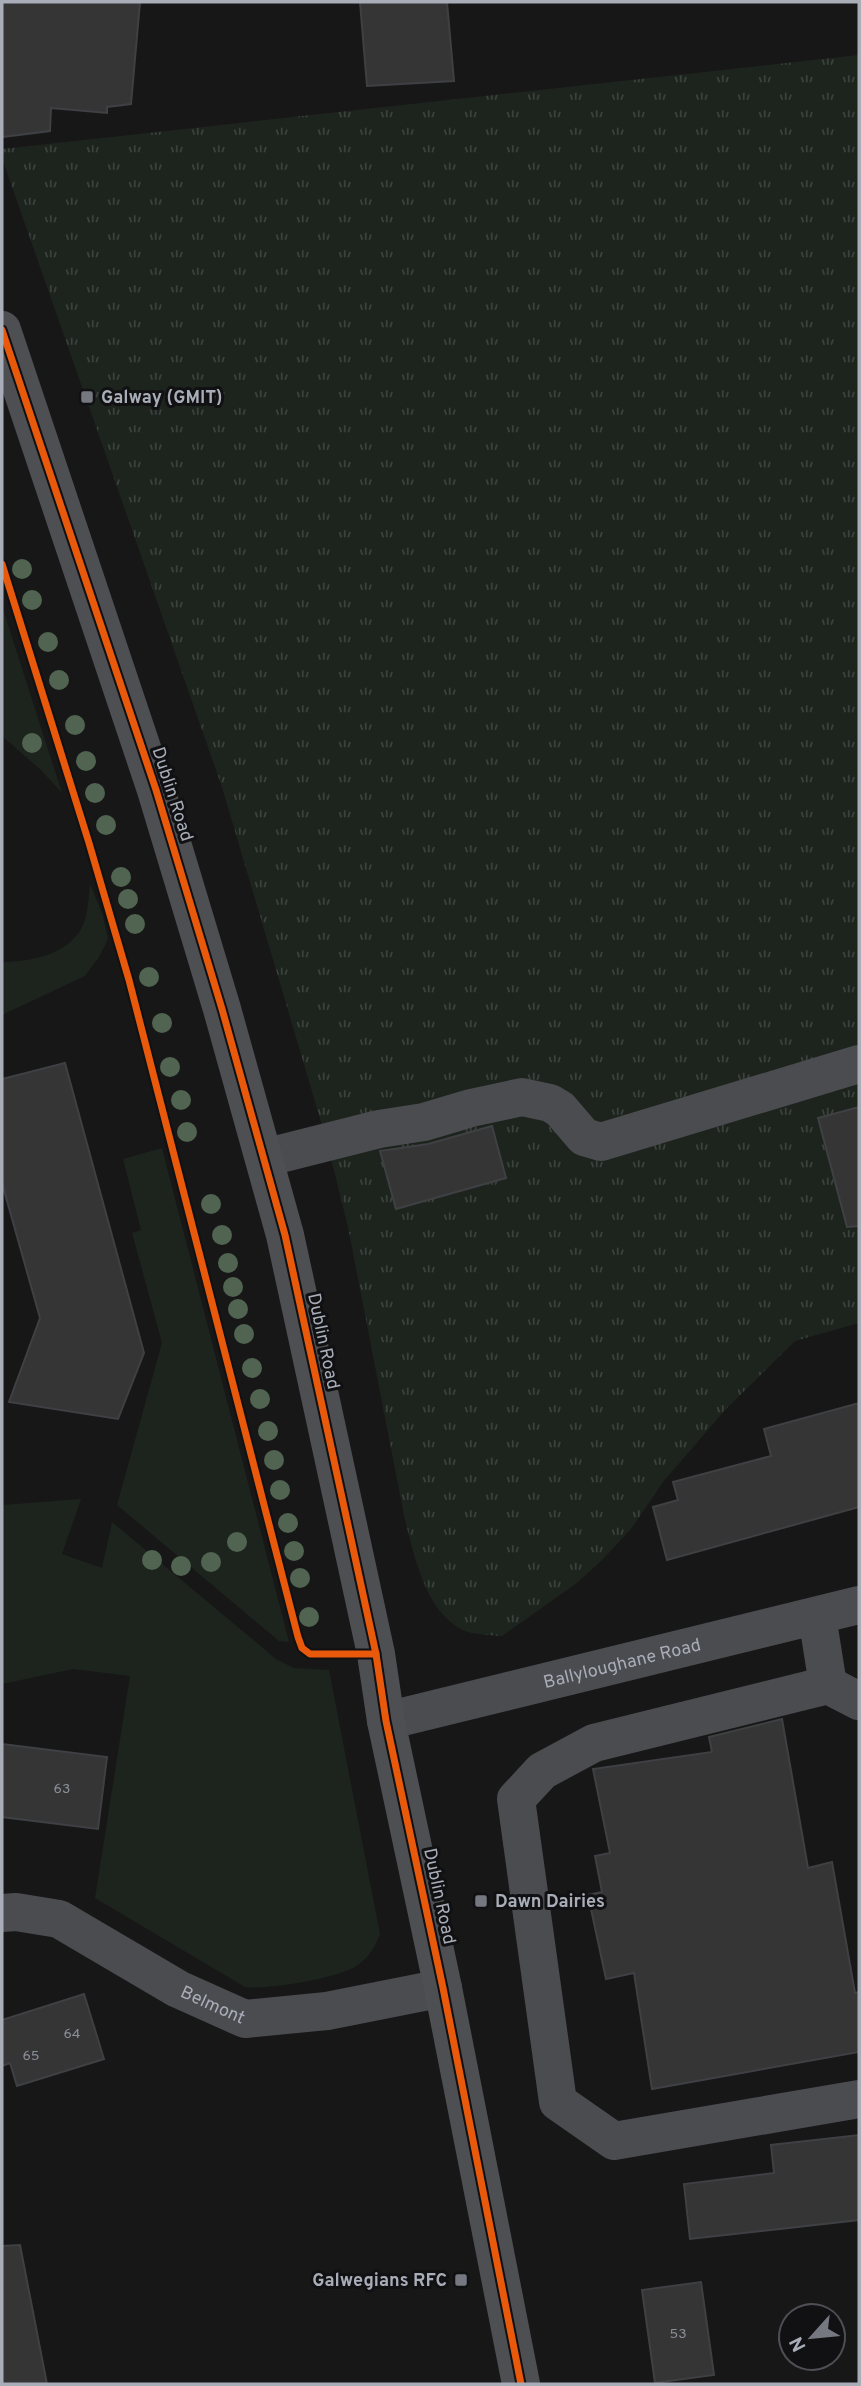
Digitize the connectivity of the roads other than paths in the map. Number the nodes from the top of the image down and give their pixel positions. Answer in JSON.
{"nodes":[{"id":1,"x":2,"y":330,"type":"edge"},
{"id":2,"x":859,"y":1064,"type":"edge"},
{"id":3,"x":264,"y":1158,"type":"junction"},
{"id":4,"x":859,"y":1605,"type":"edge"},
{"id":5,"x":817,"y":1616,"type":"junction"},
{"id":6,"x":844,"y":1693,"type":"edge"},
{"id":7,"x":386,"y":1721,"type":"junction"},
{"id":8,"x":2,"y":1913,"type":"edge"},
{"id":9,"x":443,"y":1988,"type":"junction"},
{"id":10,"x":859,"y":2099,"type":"edge"},
{"id":11,"x":522,"y":2384,"type":"edge"}],
"edges":[{"from":1,"to":3,"type":"main road","name":"Dublin Road"},
{"from":2,"to":3,"type":"street"},
{"from":3,"to":7,"type":"main road","name":"Dublin Road"},
{"from":4,"to":5,"type":"street","name":"Ballyloughane Road"},
{"from":5,"to":6,"type":"street"},
{"from":5,"to":7,"type":"street","name":"Ballyloughane Road"},
{"from":6,"to":10,"type":"street"},
{"from":7,"to":9,"type":"main road","name":"Dublin Road"},
{"from":8,"to":9,"type":"street","name":"Belmont"},
{"from":9,"to":11,"type":"main road","name":"Dublin Road"}]}
